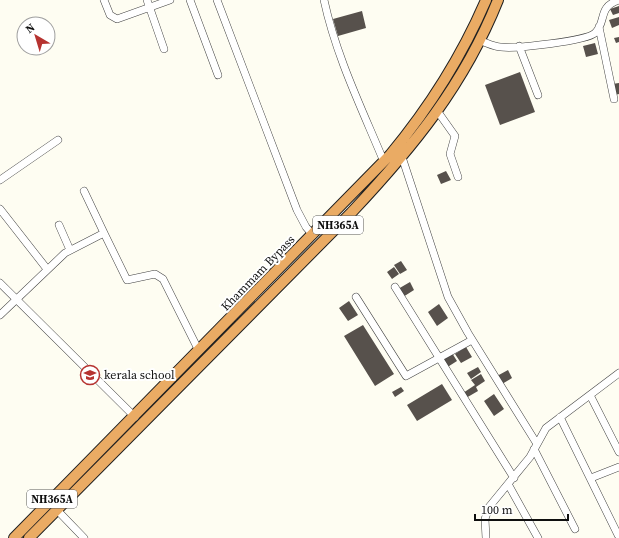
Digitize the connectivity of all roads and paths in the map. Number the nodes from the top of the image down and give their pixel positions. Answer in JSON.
{"nodes":[{"id":1,"x":104,"y":0,"type":"edge"},
{"id":2,"x":147,"y":0,"type":"edge"},
{"id":3,"x":170,"y":0,"type":"edge"},
{"id":4,"x":190,"y":0,"type":"edge"},
{"id":5,"x":217,"y":0,"type":"edge"},
{"id":6,"x":324,"y":0,"type":"edge"},
{"id":7,"x":486,"y":0,"type":"edge"},
{"id":8,"x":498,"y":0,"type":"edge"},
{"id":9,"x":619,"y":0,"type":"edge"},
{"id":10,"x":149,"y":8,"type":"junction"},
{"id":11,"x":599,"y":27,"type":"junction"},
{"id":12,"x":481,"y":41,"type":"junction"},
{"id":13,"x":519,"y":46,"type":"junction"},
{"id":14,"x":164,"y":49,"type":"dead end"},
{"id":15,"x":218,"y":75,"type":"dead end"},
{"id":16,"x":538,"y":95,"type":"dead end"},
{"id":17,"x":614,"y":99,"type":"dead end"},
{"id":18,"x":438,"y":112,"type":"junction"},
{"id":19,"x":58,"y":140,"type":"dead end"},
{"id":20,"x":402,"y":157,"type":"junction"},
{"id":21,"x":384,"y":162,"type":"junction"},
{"id":22,"x":458,"y":177,"type":"dead end"},
{"id":23,"x":0,"y":180,"type":"edge"},
{"id":24,"x":84,"y":191,"type":"dead end"},
{"id":25,"x":0,"y":209,"type":"edge"},
{"id":26,"x":338,"y":209,"type":"junction"},
{"id":27,"x":347,"y":217,"type":"junction"},
{"id":28,"x":59,"y":225,"type":"dead end"},
{"id":29,"x":104,"y":233,"type":"junction"},
{"id":30,"x":313,"y":235,"type":"junction"},
{"id":31,"x":70,"y":250,"type":"junction"},
{"id":32,"x":47,"y":269,"type":"junction"},
{"id":33,"x":0,"y":283,"type":"edge"},
{"id":34,"x":395,"y":287,"type":"dead end"},
{"id":35,"x":356,"y":297,"type":"dead end"},
{"id":36,"x":16,"y":299,"type":"junction"},
{"id":37,"x":0,"y":315,"type":"edge"},
{"id":38,"x":472,"y":340,"type":"junction"},
{"id":39,"x":199,"y":352,"type":"junction"},
{"id":40,"x":439,"y":359,"type":"junction"},
{"id":41,"x":619,"y":373,"type":"edge"},
{"id":42,"x":590,"y":396,"type":"junction"},
{"id":43,"x":560,"y":417,"type":"junction"},
{"id":44,"x":138,"y":420,"type":"junction"},
{"id":45,"x":536,"y":447,"type":"junction"},
{"id":46,"x":619,"y":452,"type":"edge"},
{"id":47,"x":95,"y":464,"type":"junction"},
{"id":48,"x":619,"y":467,"type":"edge"},
{"id":49,"x":514,"y":478,"type":"junction"},
{"id":50,"x":591,"y":478,"type":"junction"},
{"id":51,"x":508,"y":484,"type":"junction"},
{"id":52,"x":57,"y":510,"type":"junction"},
{"id":53,"x":28,"y":524,"type":"junction"},
{"id":54,"x":575,"y":529,"type":"dead end"},
{"id":55,"x":32,"y":535,"type":"edge"},
{"id":56,"x":618,"y":535,"type":"edge"},
{"id":57,"x":14,"y":538,"type":"edge"},
{"id":58,"x":84,"y":538,"type":"edge"},
{"id":59,"x":486,"y":538,"type":"edge"},
{"id":60,"x":538,"y":538,"type":"edge"}],
"edges":[{"from":1,"to":10,"type":"street"},
{"from":2,"to":10,"type":"street"},
{"from":3,"to":10,"type":"street"},
{"from":4,"to":15,"type":"street"},
{"from":5,"to":30,"type":"street"},
{"from":6,"to":21,"type":"street"},
{"from":7,"to":21,"type":"highway","name":"Khammam Bypass","number":"NH365A"},
{"from":8,"to":12,"type":"highway","name":"Khammam Bypass","number":"NH365A"},
{"from":9,"to":11,"type":"street"},
{"from":10,"to":14,"type":"street"},
{"from":11,"to":13,"type":"street"},
{"from":11,"to":17,"type":"street"},
{"from":12,"to":13,"type":"street"},
{"from":12,"to":18,"type":"highway","name":"Khammam Bypass","number":"NH365A"},
{"from":13,"to":16,"type":"street"},
{"from":18,"to":20,"type":"highway","name":"Khammam Bypass","number":"NH365A"},
{"from":18,"to":22,"type":"street"},
{"from":19,"to":23,"type":"street"},
{"from":20,"to":27,"type":"highway","name":"Khammam Bypass","number":"NH365A"},
{"from":20,"to":38,"type":"street"},
{"from":21,"to":26,"type":"highway","name":"Khammam Bypass","number":"NH365A"},
{"from":24,"to":29,"type":"street"},
{"from":25,"to":32,"type":"street"},
{"from":26,"to":27,"type":"highway"},
{"from":26,"to":30,"type":"highway","name":"Khammam Bypass","number":"NH365A"},
{"from":27,"to":44,"type":"highway","name":"Khammam Bypass","number":"NH365A"},
{"from":28,"to":31,"type":"street"},
{"from":29,"to":31,"type":"street"},
{"from":29,"to":39,"type":"street"},
{"from":30,"to":39,"type":"highway","name":"Khammam Bypass","number":"NH365A"},
{"from":31,"to":32,"type":"street"},
{"from":32,"to":36,"type":"street"},
{"from":33,"to":36,"type":"street"},
{"from":34,"to":40,"type":"street"},
{"from":35,"to":40,"type":"street"},
{"from":36,"to":37,"type":"street"},
{"from":36,"to":44,"type":"street"},
{"from":38,"to":40,"type":"street"},
{"from":38,"to":45,"type":"street"},
{"from":39,"to":44,"type":"highway","name":"Khammam Bypass","number":"NH365A"},
{"from":40,"to":49,"type":"street"},
{"from":41,"to":42,"type":"street"},
{"from":42,"to":43,"type":"street"},
{"from":42,"to":46,"type":"street"},
{"from":43,"to":45,"type":"street"},
{"from":43,"to":50,"type":"street"},
{"from":44,"to":47,"type":"highway","name":"Khammam Bypass","number":"NH365A"},
{"from":45,"to":49,"type":"street"},
{"from":45,"to":54,"type":"street"},
{"from":47,"to":52,"type":"highway","name":"Khammam Bypass","number":"NH365A"},
{"from":47,"to":53,"type":"highway","name":"Khammam Bypass","number":"NH365A"},
{"from":48,"to":50,"type":"street"},
{"from":49,"to":51,"type":"street"},
{"from":50,"to":56,"type":"street"},
{"from":51,"to":59,"type":"street"},
{"from":51,"to":60,"type":"street"},
{"from":52,"to":55,"type":"highway","name":"Khammam Bypass","number":"NH365A"},
{"from":52,"to":58,"type":"street"},
{"from":53,"to":55,"type":"highway"},
{"from":53,"to":57,"type":"highway","name":"Khammam Bypass","number":"NH365A"}]}
